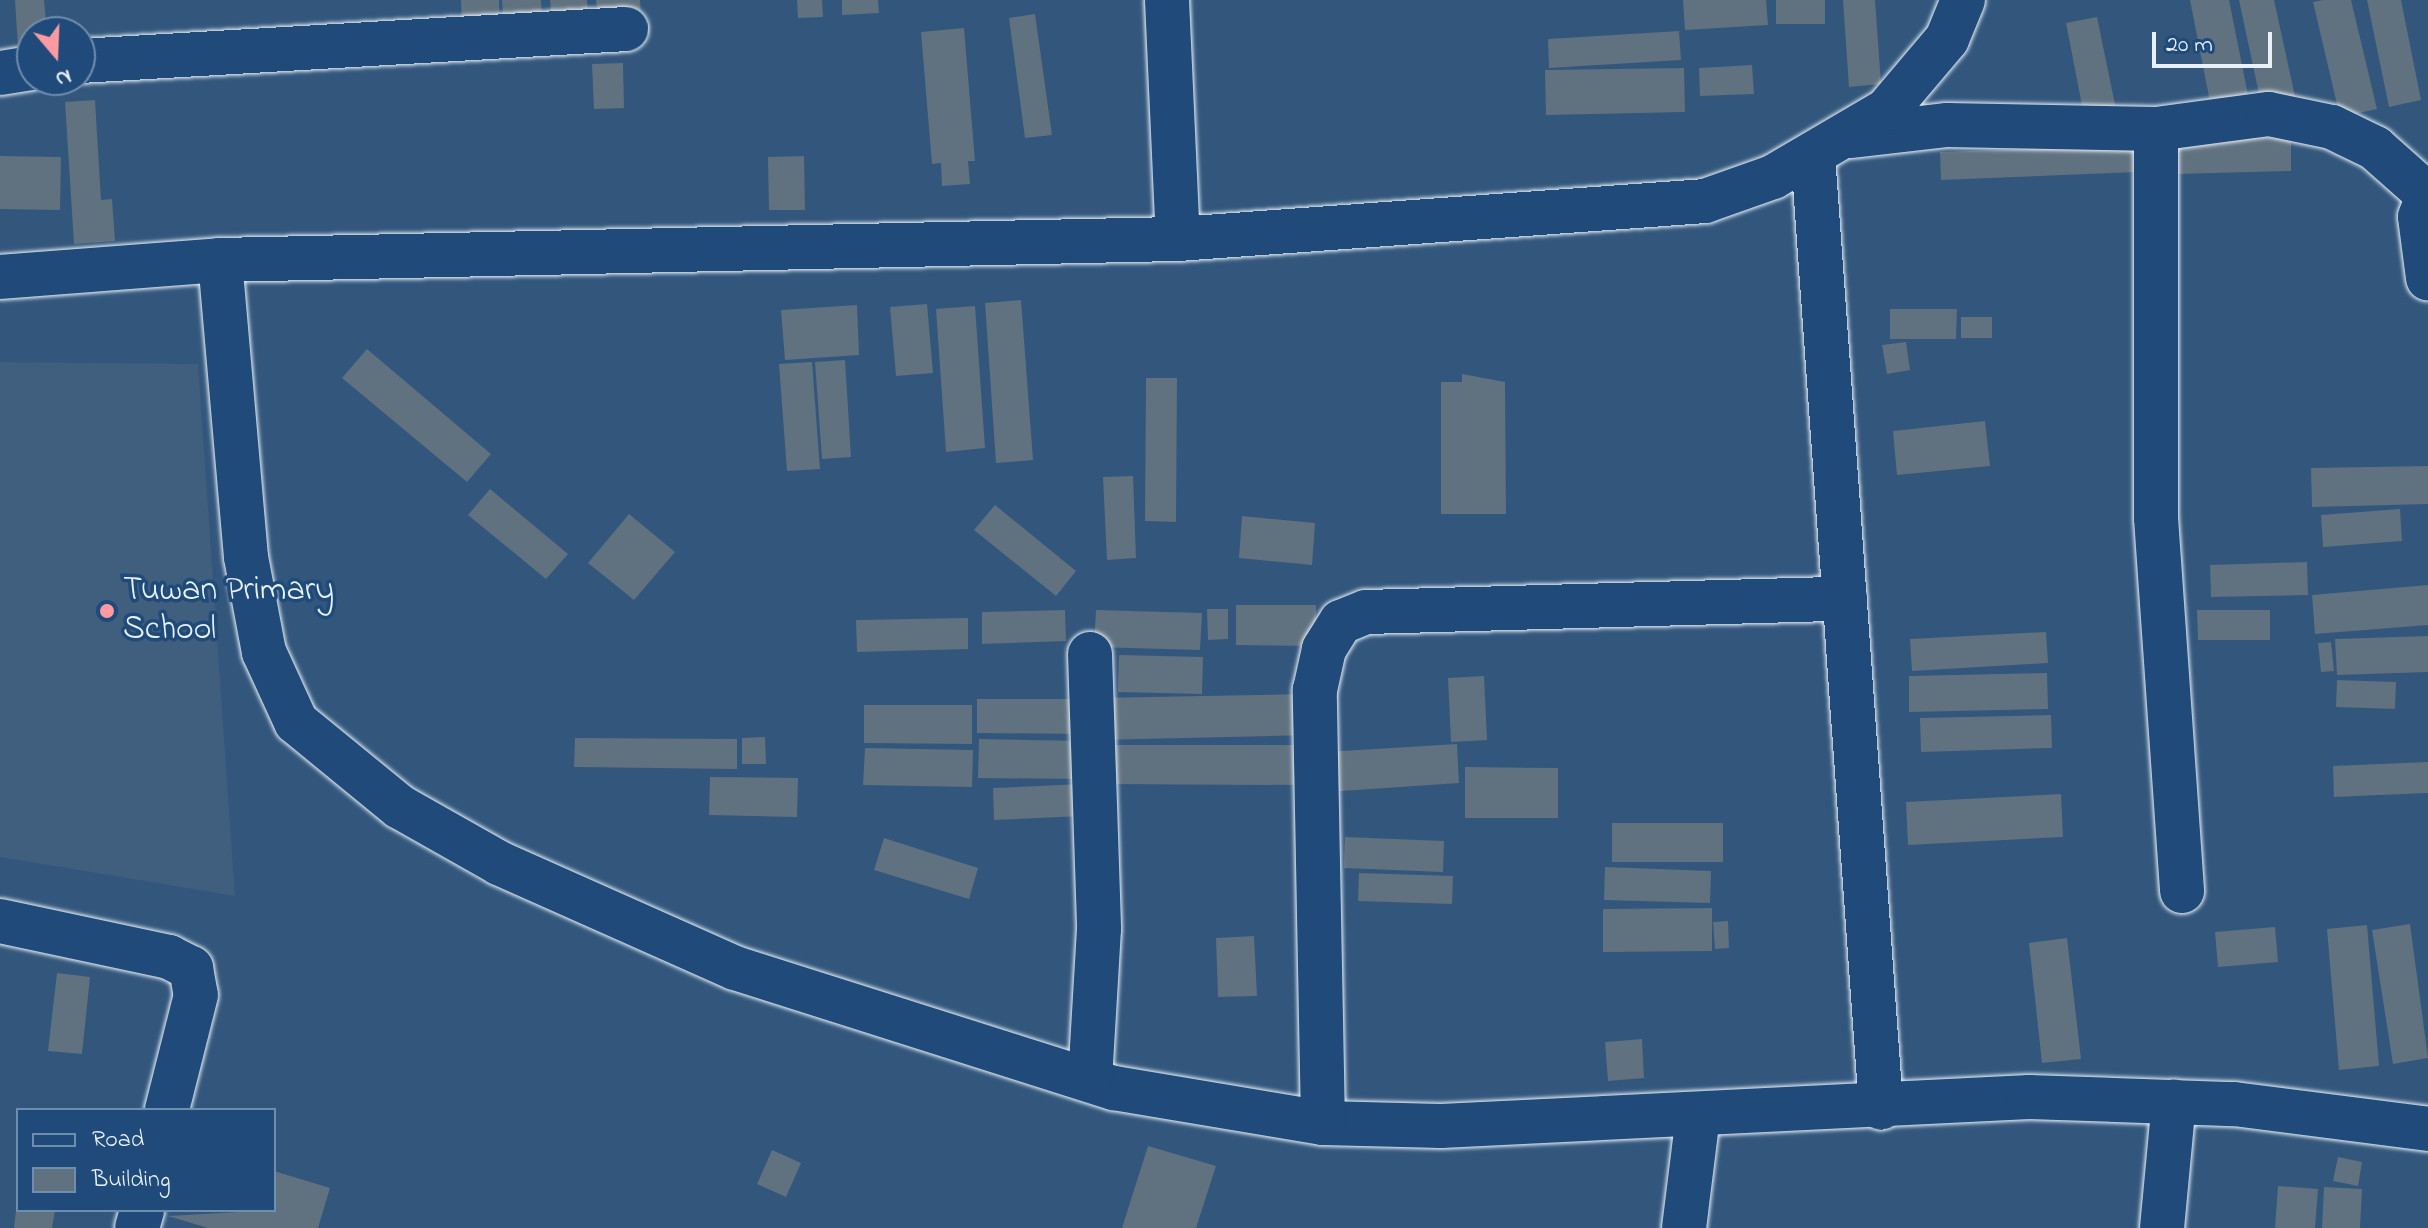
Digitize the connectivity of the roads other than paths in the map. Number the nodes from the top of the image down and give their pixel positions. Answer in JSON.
{"nodes":[{"id":1,"x":1167,"y":0,"type":"edge"},
{"id":2,"x":1963,"y":0,"type":"edge"},
{"id":3,"x":626,"y":29,"type":"dead end"},
{"id":4,"x":96,"y":60,"type":"edge"},
{"id":5,"x":2156,"y":129,"type":"junction"},
{"id":6,"x":1828,"y":147,"type":"junction"},
{"id":7,"x":2428,"y":196,"type":"edge"},
{"id":8,"x":1178,"y":239,"type":"junction"},
{"id":9,"x":220,"y":260,"type":"junction"},
{"id":10,"x":0,"y":277,"type":"edge"},
{"id":11,"x":2428,"y":278,"type":"edge"},
{"id":12,"x":1845,"y":599,"type":"junction"},
{"id":13,"x":1090,"y":654,"type":"dead end"},
{"id":14,"x":2182,"y":891,"type":"dead end"},
{"id":15,"x":0,"y":921,"type":"edge"},
{"id":16,"x":1090,"y":1079,"type":"junction"},
{"id":17,"x":2174,"y":1102,"type":"junction"},
{"id":18,"x":168,"y":1108,"type":"edge"},
{"id":19,"x":1881,"y":1108,"type":"junction"},
{"id":20,"x":1698,"y":1116,"type":"junction"},
{"id":21,"x":1323,"y":1123,"type":"junction"},
{"id":22,"x":2428,"y":1129,"type":"edge"},
{"id":23,"x":1684,"y":1228,"type":"edge"},
{"id":24,"x":2162,"y":1228,"type":"edge"}],
"edges":[{"from":1,"to":8,"type":"street"},
{"from":2,"to":6,"type":"street"},
{"from":3,"to":4,"type":"street"},
{"from":5,"to":6,"type":"street"},
{"from":5,"to":7,"type":"street"},
{"from":5,"to":14,"type":"street"},
{"from":6,"to":8,"type":"street"},
{"from":6,"to":12,"type":"street"},
{"from":7,"to":11,"type":"street"},
{"from":8,"to":9,"type":"street"},
{"from":9,"to":10,"type":"street"},
{"from":9,"to":16,"type":"street"},
{"from":12,"to":19,"type":"street"},
{"from":12,"to":21,"type":"street"},
{"from":13,"to":16,"type":"street"},
{"from":15,"to":18,"type":"street"},
{"from":16,"to":21,"type":"street"},
{"from":17,"to":19,"type":"street"},
{"from":17,"to":22,"type":"street"},
{"from":17,"to":24,"type":"street"},
{"from":19,"to":20,"type":"street"},
{"from":20,"to":21,"type":"street"},
{"from":20,"to":23,"type":"street"}]}
